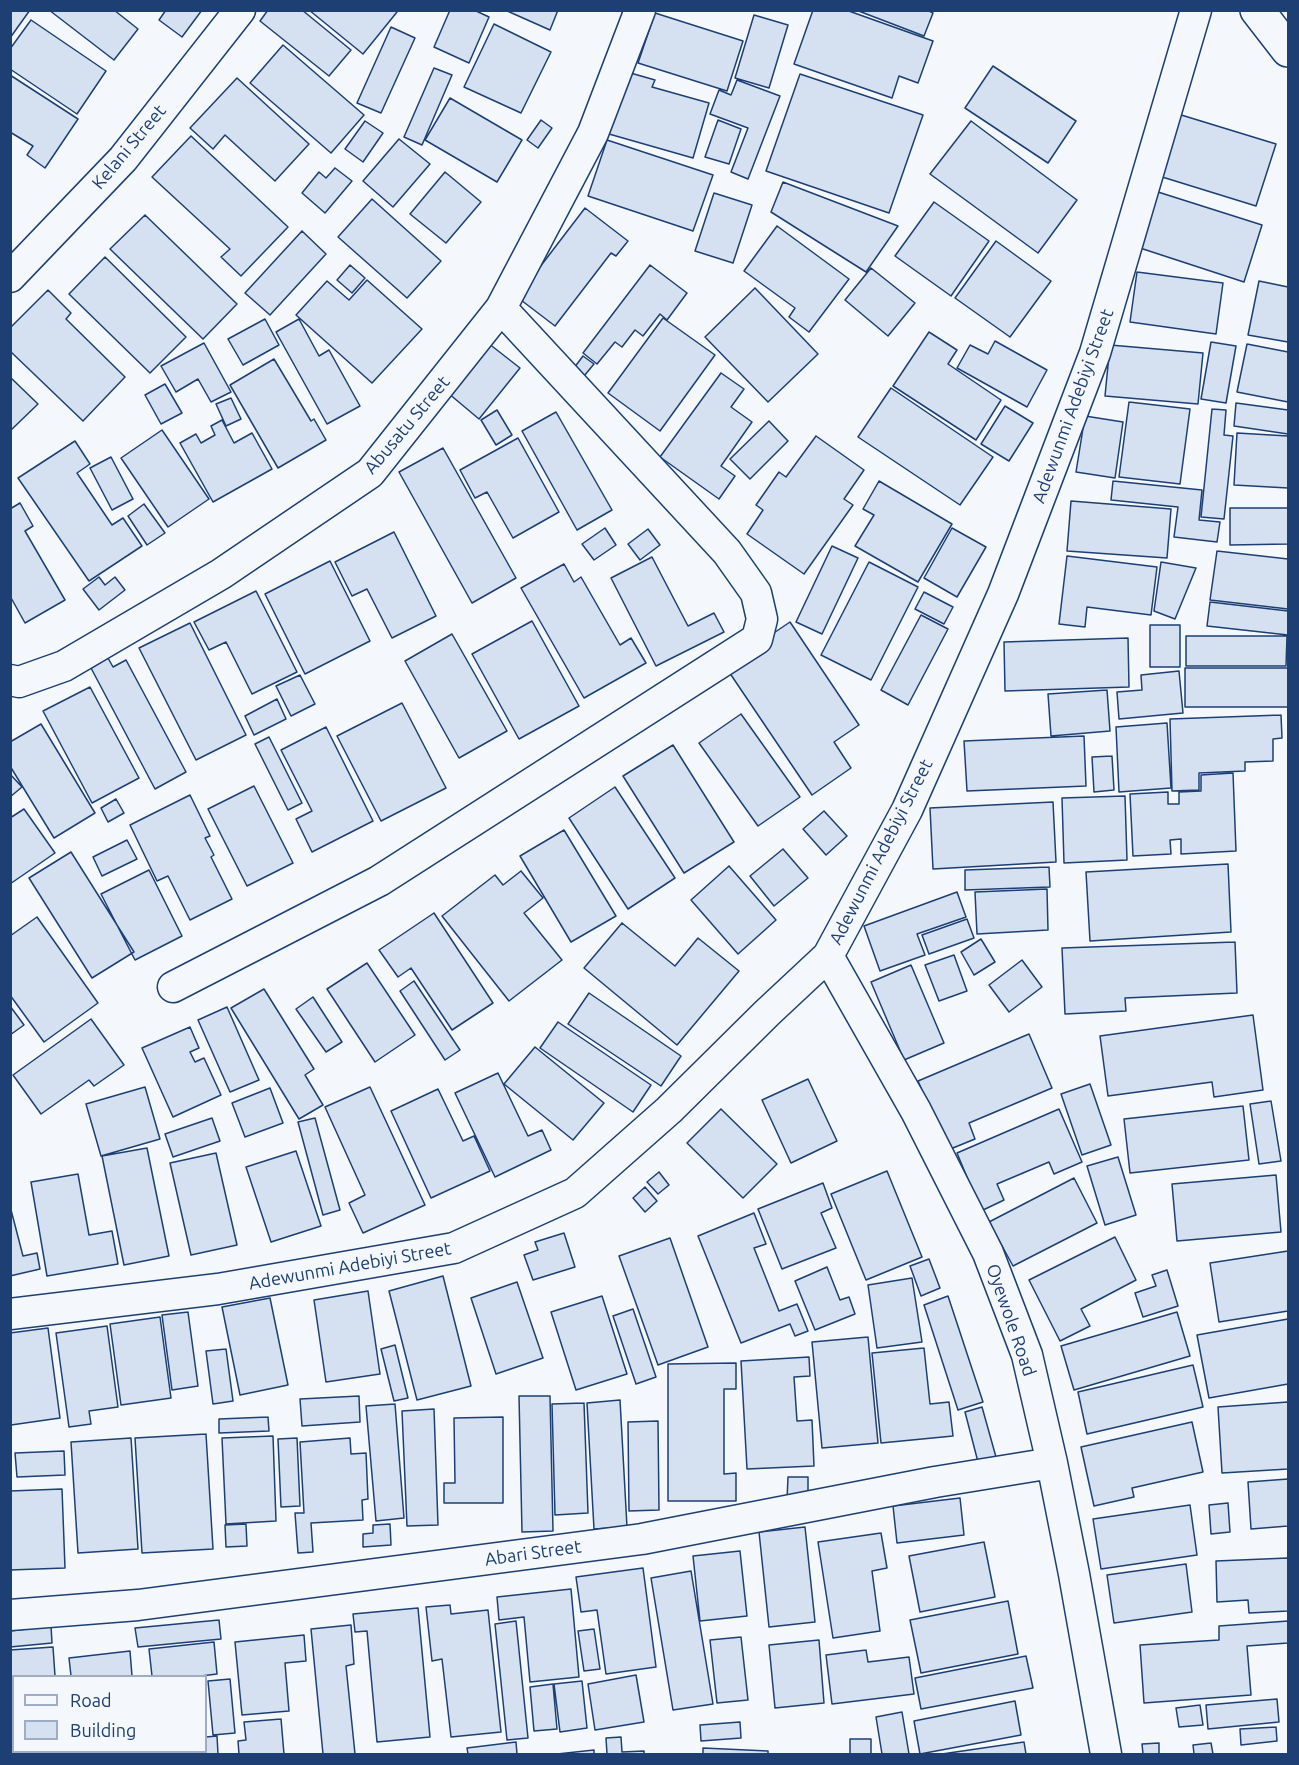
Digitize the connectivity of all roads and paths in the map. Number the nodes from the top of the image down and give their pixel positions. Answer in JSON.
{"nodes":[{"id":1,"x":240,"y":10,"type":"edge"},
{"id":2,"x":640,"y":10,"type":"edge"},
{"id":3,"x":1196,"y":10,"type":"edge"},
{"id":4,"x":1257,"y":10,"type":"edge"},
{"id":5,"x":1288,"y":50,"type":"edge"},
{"id":6,"x":10,"y":277,"type":"edge"},
{"id":7,"x":501,"y":308,"type":"junction"},
{"id":8,"x":10,"y":680,"type":"edge"},
{"id":9,"x":828,"y":956,"type":"junction"},
{"id":10,"x":172,"y":987,"type":"dead end"},
{"id":11,"x":10,"y":1314,"type":"edge"},
{"id":12,"x":1052,"y":1463,"type":"junction"},
{"id":13,"x":10,"y":1615,"type":"edge"},
{"id":14,"x":1106,"y":1755,"type":"edge"}],
"edges":[{"from":1,"to":6,"type":"street","name":"Kelani Street"},
{"from":2,"to":7,"type":"street","name":"Abusatu Street"},
{"from":3,"to":9,"type":"street","name":"Adewunmi Adebiyi Street"},
{"from":4,"to":5,"type":"highway"},
{"from":7,"to":8,"type":"street","name":"Abusatu Street"},
{"from":7,"to":10,"type":"street"},
{"from":9,"to":11,"type":"street","name":"Adewunmi Adebiyi Street"},
{"from":9,"to":12,"type":"street","name":"Oyewole Road"},
{"from":12,"to":13,"type":"street","name":"Abari Street"},
{"from":12,"to":14,"type":"street","name":"Oyewole Road"}]}
